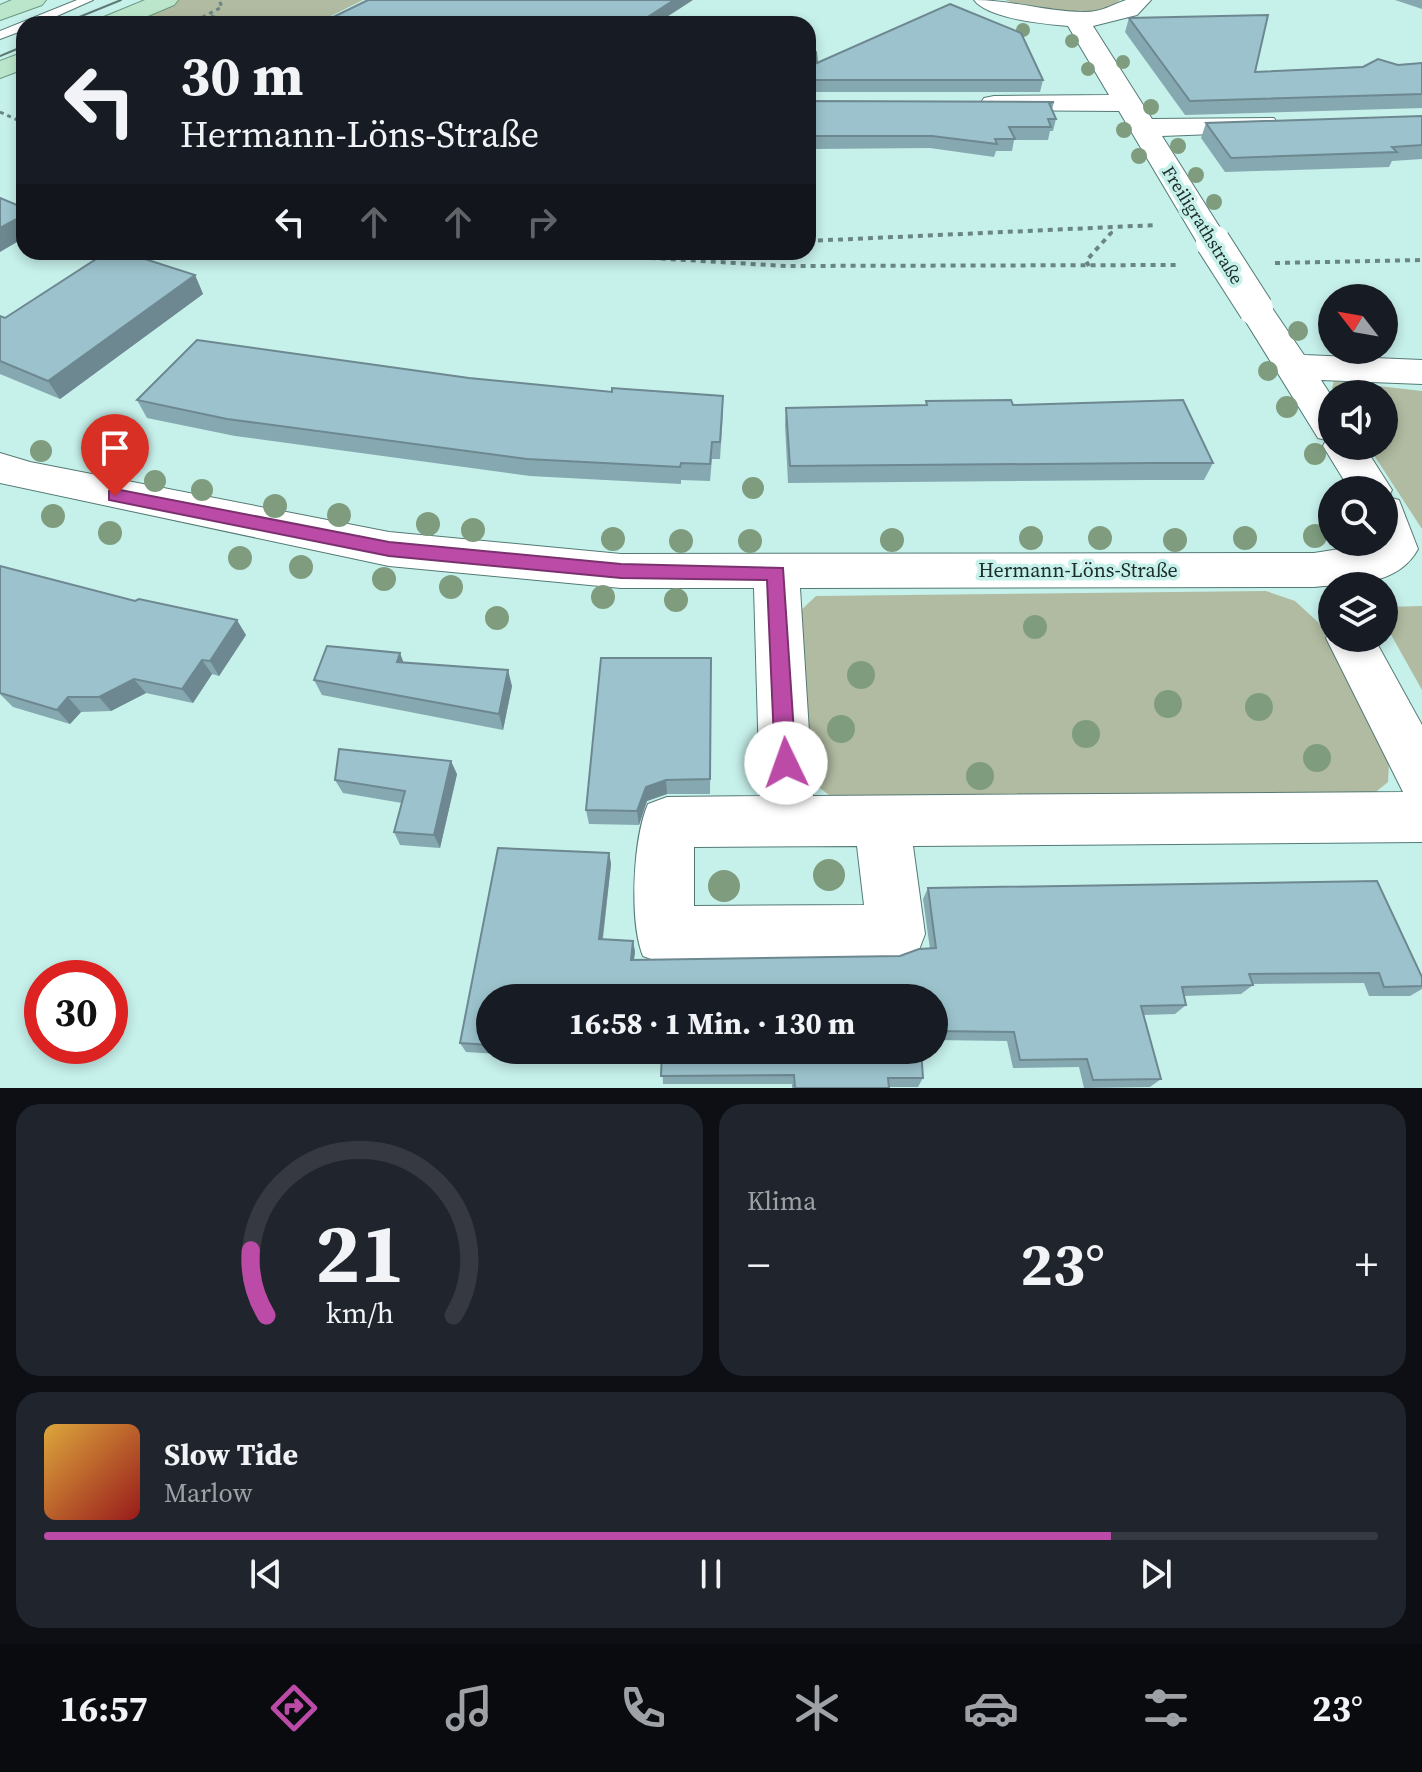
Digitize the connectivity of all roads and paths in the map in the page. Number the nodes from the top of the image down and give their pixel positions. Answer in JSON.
{"nodes":[{"id":1,"x":34,"y":0,"type":"edge"},
{"id":2,"x":87,"y":0,"type":"edge"},
{"id":3,"x":166,"y":0,"type":"edge"},
{"id":4,"x":986,"y":0,"type":"edge"},
{"id":5,"x":1139,"y":0,"type":"edge"},
{"id":6,"x":48,"y":16,"type":"edge"},
{"id":7,"x":127,"y":16,"type":"edge"},
{"id":8,"x":1077,"y":20,"type":"junction"},
{"id":9,"x":0,"y":28,"type":"edge"},
{"id":10,"x":1129,"y":103,"type":"junction"},
{"id":11,"x":973,"y":104,"type":"edge"},
{"id":12,"x":1289,"y":123,"type":"edge"},
{"id":13,"x":1144,"y":128,"type":"junction"},
{"id":14,"x":1170,"y":224,"type":"dead end"},
{"id":15,"x":1108,"y":228,"type":"junction"},
{"id":16,"x":816,"y":241,"type":"edge"},
{"id":17,"x":1200,"y":253,"type":"junction"},
{"id":18,"x":652,"y":260,"type":"edge"},
{"id":19,"x":1422,"y":260,"type":"edge"},
{"id":20,"x":1268,"y":263,"type":"dead end"},
{"id":21,"x":1089,"y":266,"type":"junction"},
{"id":22,"x":1293,"y":367,"type":"junction"},
{"id":23,"x":1422,"y":372,"type":"edge"},
{"id":24,"x":1318,"y":406,"type":"edge"},
{"id":25,"x":8,"y":478,"type":"edge"},
{"id":26,"x":1388,"y":556,"type":"edge"},
{"id":27,"x":1359,"y":572,"type":"edge"},
{"id":28,"x":776,"y":573,"type":"junction"},
{"id":29,"x":1318,"y":587,"type":"edge"},
{"id":30,"x":1357,"y":652,"type":"edge"},
{"id":31,"x":1422,"y":776,"type":"edge"},
{"id":32,"x":1422,"y":817,"type":"edge"},
{"id":33,"x":882,"y":821,"type":"junction"},
{"id":34,"x":788,"y":822,"type":"junction"}],
"edges":[{"from":1,"to":9,"type":"main road"},
{"from":2,"to":6,"type":"lane"},
{"from":3,"to":7,"type":"main road"},
{"from":4,"to":8,"type":"street"},
{"from":5,"to":8,"type":"street"},
{"from":8,"to":10,"type":"street","name":"Freiligrathstraße"},
{"from":10,"to":11,"type":"street"},
{"from":10,"to":13,"type":"street","name":"Freiligrathstraße"},
{"from":12,"to":13,"type":"street"},
{"from":13,"to":17,"type":"street","name":"Freiligrathstraße"},
{"from":14,"to":15,"type":"path"},
{"from":15,"to":16,"type":"path"},
{"from":15,"to":21,"type":"path"},
{"from":17,"to":21,"type":"path"},
{"from":17,"to":22,"type":"street","name":"Freiligrathstraße","bridge":true},
{"from":18,"to":21,"type":"path"},
{"from":19,"to":20,"type":"path"},
{"from":22,"to":23,"type":"street"},
{"from":22,"to":24,"type":"street","name":"Freiligrathstraße"},
{"from":25,"to":28,"type":"street","name":"Hermann-Löns-Straße"},
{"from":26,"to":27,"type":"street","name":"Hermann-Löns-Straße"},
{"from":28,"to":29,"type":"street","name":"Hermann-Löns-Straße"},
{"from":28,"to":34,"type":"street"},
{"from":30,"to":31,"type":"street"},
{"from":32,"to":33,"type":"street"},
{"from":33,"to":34,"type":"street"},
{"from":33,"to":34,"type":"street"}]}
